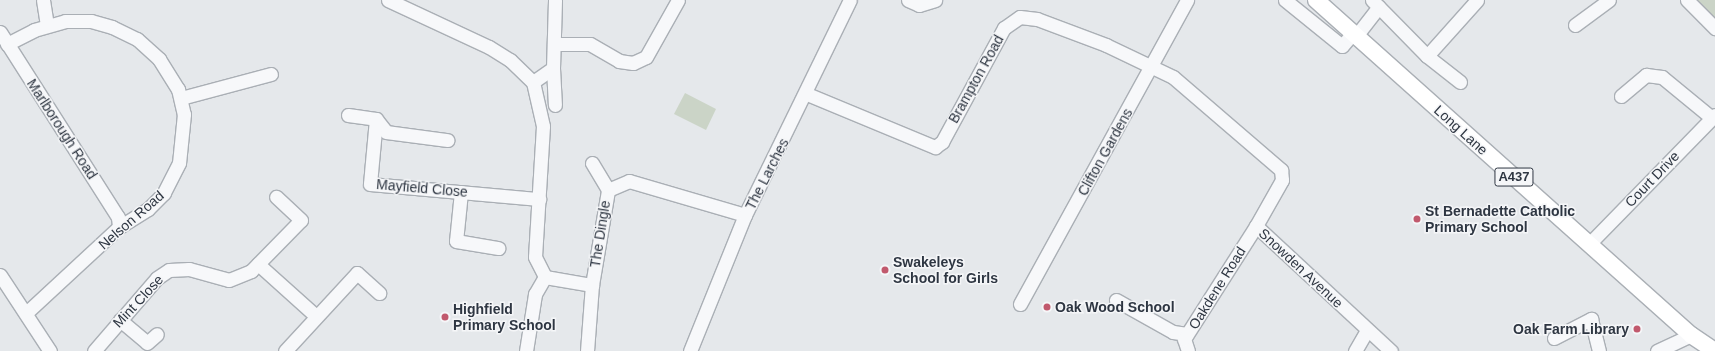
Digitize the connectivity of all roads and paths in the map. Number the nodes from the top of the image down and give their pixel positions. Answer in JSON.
{"nodes":[{"id":1,"x":43,"y":0,"type":"edge"},
{"id":2,"x":388,"y":0,"type":"edge"},
{"id":3,"x":556,"y":0,"type":"edge"},
{"id":4,"x":678,"y":0,"type":"edge"},
{"id":5,"x":850,"y":0,"type":"edge"},
{"id":6,"x":908,"y":0,"type":"edge"},
{"id":7,"x":935,"y":0,"type":"edge"},
{"id":8,"x":1187,"y":0,"type":"edge"},
{"id":9,"x":1285,"y":0,"type":"edge"},
{"id":10,"x":1316,"y":0,"type":"edge"},
{"id":11,"x":1477,"y":0,"type":"edge"},
{"id":12,"x":1610,"y":0,"type":"edge"},
{"id":13,"x":1687,"y":0,"type":"edge"},
{"id":14,"x":1376,"y":3,"type":"edge"},
{"id":15,"x":1575,"y":25,"type":"dead end"},
{"id":16,"x":47,"y":26,"type":"junction"},
{"id":17,"x":1715,"y":28,"type":"edge"},
{"id":18,"x":0,"y":32,"type":"edge"},
{"id":19,"x":1354,"y":35,"type":"junction"},
{"id":20,"x":7,"y":44,"type":"junction"},
{"id":21,"x":554,"y":44,"type":"junction"},
{"id":22,"x":1427,"y":56,"type":"junction"},
{"id":23,"x":1153,"y":66,"type":"junction"},
{"id":24,"x":553,"y":68,"type":"junction"},
{"id":25,"x":271,"y":74,"type":"dead end"},
{"id":26,"x":533,"y":82,"type":"junction"},
{"id":27,"x":1460,"y":82,"type":"dead end"},
{"id":28,"x":807,"y":94,"type":"junction"},
{"id":29,"x":1621,"y":96,"type":"dead end"},
{"id":30,"x":181,"y":98,"type":"junction"},
{"id":31,"x":555,"y":105,"type":"dead end"},
{"id":32,"x":348,"y":115,"type":"dead end"},
{"id":33,"x":1713,"y":116,"type":"edge"},
{"id":34,"x":376,"y":119,"type":"junction"},
{"id":35,"x":447,"y":140,"type":"dead end"},
{"id":36,"x":592,"y":162,"type":"dead end"},
{"id":37,"x":608,"y":190,"type":"junction"},
{"id":38,"x":461,"y":192,"type":"junction"},
{"id":39,"x":276,"y":197,"type":"dead end"},
{"id":40,"x":540,"y":199,"type":"junction"},
{"id":41,"x":745,"y":216,"type":"junction"},
{"id":42,"x":1256,"y":226,"type":"junction"},
{"id":43,"x":119,"y":227,"type":"junction"},
{"id":44,"x":1590,"y":243,"type":"junction"},
{"id":45,"x":498,"y":248,"type":"dead end"},
{"id":46,"x":258,"y":264,"type":"junction"},
{"id":47,"x":0,"y":274,"type":"edge"},
{"id":48,"x":545,"y":277,"type":"junction"},
{"id":49,"x":592,"y":285,"type":"junction"},
{"id":50,"x":379,"y":293,"type":"dead end"},
{"id":51,"x":1116,"y":300,"type":"dead end"},
{"id":52,"x":1020,"y":304,"type":"dead end"},
{"id":53,"x":26,"y":313,"type":"junction"},
{"id":54,"x":316,"y":316,"type":"junction"},
{"id":55,"x":120,"y":320,"type":"junction"},
{"id":56,"x":1367,"y":330,"type":"junction"},
{"id":57,"x":157,"y":334,"type":"dead end"},
{"id":58,"x":1187,"y":334,"type":"junction"},
{"id":59,"x":1691,"y":335,"type":"junction"},
{"id":60,"x":1554,"y":338,"type":"dead end"},
{"id":61,"x":50,"y":351,"type":"edge"},
{"id":62,"x":94,"y":351,"type":"edge"},
{"id":63,"x":285,"y":351,"type":"edge"},
{"id":64,"x":526,"y":351,"type":"edge"},
{"id":65,"x":587,"y":351,"type":"edge"},
{"id":66,"x":690,"y":351,"type":"edge"},
{"id":67,"x":1188,"y":351,"type":"edge"},
{"id":68,"x":1355,"y":351,"type":"edge"},
{"id":69,"x":1391,"y":351,"type":"edge"},
{"id":70,"x":1599,"y":351,"type":"edge"},
{"id":71,"x":1657,"y":351,"type":"edge"},
{"id":72,"x":1715,"y":351,"type":"edge"}],
"edges":[{"from":1,"to":16,"type":"street"},
{"from":2,"to":26,"type":"street"},
{"from":3,"to":21,"type":"street"},
{"from":4,"to":21,"type":"street"},
{"from":5,"to":28,"type":"street","name":"The Larches"},
{"from":6,"to":7,"type":"street"},
{"from":8,"to":23,"type":"street","name":"Clifton Gardens"},
{"from":9,"to":19,"type":"street"},
{"from":10,"to":19,"type":"main road","name":"Long Lane","number":"A437"},
{"from":11,"to":22,"type":"street"},
{"from":12,"to":15,"type":"street"},
{"from":13,"to":17,"type":"street"},
{"from":14,"to":19,"type":"street"},
{"from":14,"to":22,"type":"street"},
{"from":16,"to":20,"type":"street","name":"Nelson Road"},
{"from":16,"to":30,"type":"street","name":"Nelson Road"},
{"from":18,"to":20,"type":"street","name":"Marlborough Road"},
{"from":19,"to":44,"type":"main road","name":"Long Lane","number":"A437"},
{"from":20,"to":43,"type":"street","name":"Marlborough Road"},
{"from":21,"to":24,"type":"street"},
{"from":22,"to":27,"type":"street"},
{"from":23,"to":28,"type":"street","name":"Brampton Road"},
{"from":23,"to":42,"type":"street","name":"Snowden Avenue"},
{"from":23,"to":52,"type":"street","name":"Clifton Gardens"},
{"from":24,"to":26,"type":"street"},
{"from":24,"to":31,"type":"street"},
{"from":25,"to":30,"type":"street"},
{"from":26,"to":40,"type":"street"},
{"from":28,"to":41,"type":"street","name":"The Larches"},
{"from":29,"to":33,"type":"street"},
{"from":30,"to":43,"type":"street","name":"Nelson Road"},
{"from":32,"to":34,"type":"street"},
{"from":33,"to":44,"type":"street","name":"Court Drive"},
{"from":34,"to":35,"type":"street"},
{"from":34,"to":38,"type":"street","name":"Mayfield Close"},
{"from":36,"to":37,"type":"street"},
{"from":37,"to":41,"type":"street","name":"The Dingle"},
{"from":37,"to":49,"type":"street","name":"The Dingle"},
{"from":38,"to":40,"type":"street","name":"Mayfield Close"},
{"from":38,"to":45,"type":"street"},
{"from":39,"to":46,"type":"street","name":"Mint Close"},
{"from":40,"to":48,"type":"street"},
{"from":41,"to":66,"type":"street","name":"The Larches"},
{"from":42,"to":56,"type":"street","name":"Snowden Avenue"},
{"from":42,"to":58,"type":"street","name":"Oakdene Road"},
{"from":43,"to":53,"type":"street","name":"Nelson Road"},
{"from":44,"to":59,"type":"main road","name":"Long Lane","number":"A437"},
{"from":46,"to":54,"type":"street"},
{"from":46,"to":55,"type":"street","name":"Mint Close"},
{"from":47,"to":53,"type":"street"},
{"from":48,"to":49,"type":"street"},
{"from":48,"to":64,"type":"street"},
{"from":49,"to":65,"type":"street","name":"The Dingle"},
{"from":50,"to":54,"type":"street"},
{"from":51,"to":58,"type":"street"},
{"from":53,"to":61,"type":"street"},
{"from":54,"to":63,"type":"street"},
{"from":55,"to":57,"type":"street"},
{"from":55,"to":62,"type":"street","name":"Mint Close"},
{"from":56,"to":68,"type":"street"},
{"from":56,"to":69,"type":"street","name":"Snowden Avenue"},
{"from":58,"to":67,"type":"street","name":"Oakdene Road"},
{"from":59,"to":71,"type":"street"},
{"from":59,"to":72,"type":"main road","name":"Long Lane","number":"A437"},
{"from":60,"to":70,"type":"street"}]}
